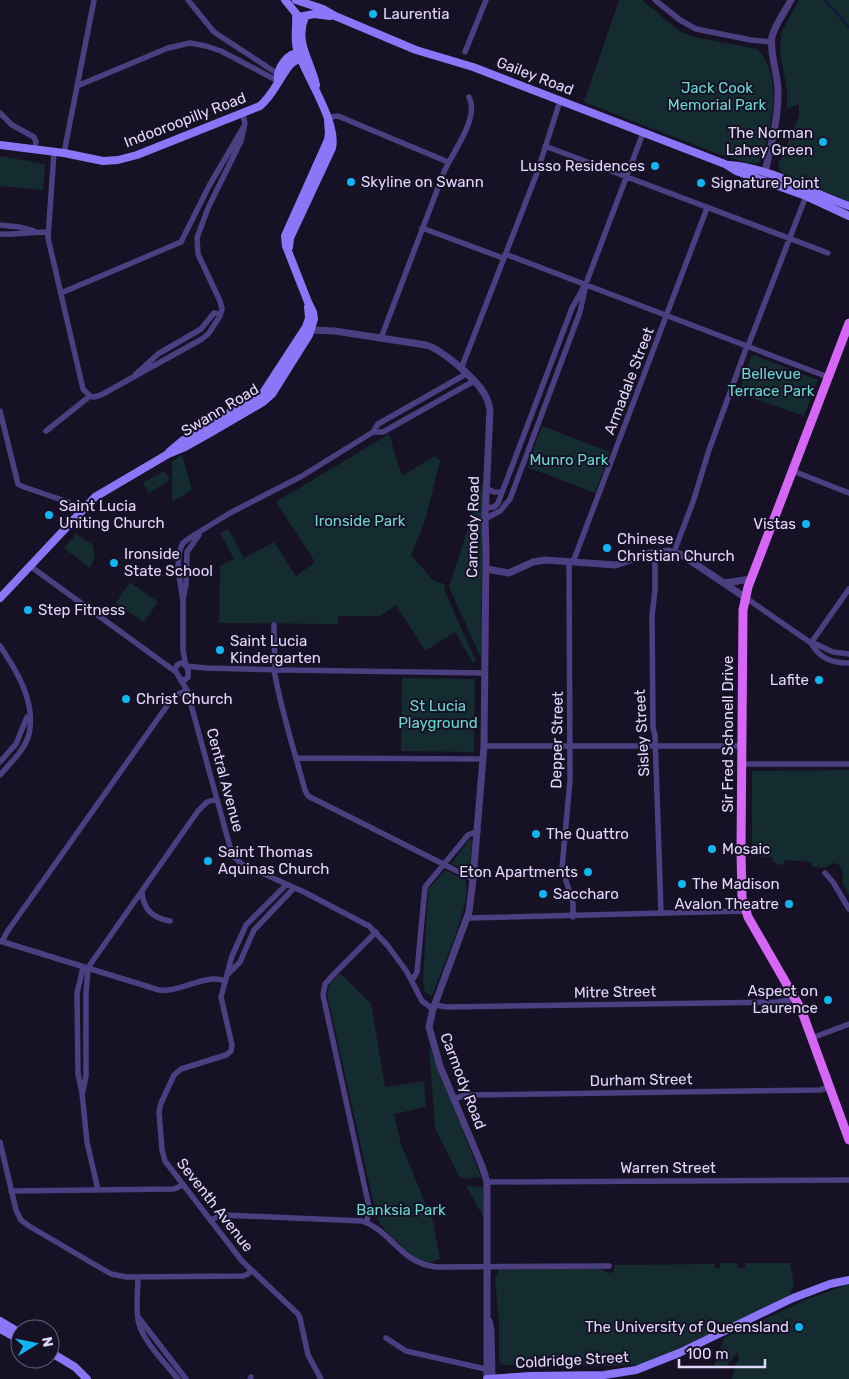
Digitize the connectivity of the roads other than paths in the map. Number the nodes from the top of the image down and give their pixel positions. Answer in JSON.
{"nodes":[{"id":1,"x":94,"y":0,"type":"edge"},
{"id":2,"x":188,"y":0,"type":"edge"},
{"id":3,"x":285,"y":0,"type":"edge"},
{"id":4,"x":486,"y":0,"type":"edge"},
{"id":5,"x":655,"y":0,"type":"edge"},
{"id":6,"x":791,"y":0,"type":"edge"},
{"id":7,"x":302,"y":1,"type":"edge"},
{"id":8,"x":295,"y":14,"type":"junction"},
{"id":9,"x":306,"y":16,"type":"junction"},
{"id":10,"x":335,"y":16,"type":"junction"},
{"id":11,"x":772,"y":42,"type":"junction"},
{"id":12,"x":465,"y":52,"type":"dead end"},
{"id":13,"x":302,"y":57,"type":"junction"},
{"id":14,"x":278,"y":78,"type":"junction"},
{"id":15,"x":77,"y":86,"type":"junction"},
{"id":16,"x":469,"y":97,"type":"dead end"},
{"id":17,"x":560,"y":101,"type":"junction"},
{"id":18,"x":0,"y":113,"type":"edge"},
{"id":19,"x":242,"y":113,"type":"junction"},
{"id":20,"x":328,"y":122,"type":"junction"},
{"id":21,"x":245,"y":125,"type":"junction"},
{"id":22,"x":643,"y":133,"type":"junction"},
{"id":23,"x":0,"y":145,"type":"edge"},
{"id":24,"x":545,"y":146,"type":"junction"},
{"id":25,"x":34,"y":150,"type":"junction"},
{"id":26,"x":54,"y":152,"type":"junction"},
{"id":27,"x":64,"y":154,"type":"junction"},
{"id":28,"x":448,"y":162,"type":"junction"},
{"id":29,"x":626,"y":177,"type":"junction"},
{"id":30,"x":764,"y":177,"type":"junction"},
{"id":31,"x":806,"y":196,"type":"junction"},
{"id":32,"x":849,"y":206,"type":"edge"},
{"id":33,"x":707,"y":208,"type":"junction"},
{"id":34,"x":849,"y":216,"type":"edge"},
{"id":35,"x":0,"y":225,"type":"edge"},
{"id":36,"x":422,"y":228,"type":"junction"},
{"id":37,"x":36,"y":232,"type":"junction"},
{"id":38,"x":48,"y":232,"type":"junction"},
{"id":39,"x":0,"y":234,"type":"edge"},
{"id":40,"x":790,"y":238,"type":"junction"},
{"id":41,"x":828,"y":253,"type":"dead end"},
{"id":42,"x":504,"y":256,"type":"junction"},
{"id":43,"x":586,"y":284,"type":"junction"},
{"id":44,"x":61,"y":292,"type":"junction"},
{"id":45,"x":667,"y":316,"type":"junction"},
{"id":46,"x":849,"y":323,"type":"edge"},
{"id":47,"x":310,"y":326,"type":"junction"},
{"id":48,"x":381,"y":338,"type":"junction"},
{"id":49,"x":846,"y":338,"type":"edge"},
{"id":50,"x":748,"y":346,"type":"junction"},
{"id":51,"x":464,"y":372,"type":"junction"},
{"id":52,"x":828,"y":377,"type":"junction"},
{"id":53,"x":474,"y":381,"type":"junction"},
{"id":54,"x":90,"y":396,"type":"junction"},
{"id":55,"x":0,"y":411,"type":"edge"},
{"id":56,"x":46,"y":431,"type":"dead end"},
{"id":57,"x":373,"y":432,"type":"junction"},
{"id":58,"x":793,"y":471,"type":"junction"},
{"id":59,"x":486,"y":488,"type":"junction"},
{"id":60,"x":502,"y":492,"type":"junction"},
{"id":61,"x":849,"y":493,"type":"edge"},
{"id":62,"x":485,"y":508,"type":"junction"},
{"id":63,"x":80,"y":513,"type":"junction"},
{"id":64,"x":485,"y":518,"type":"junction"},
{"id":65,"x":655,"y":552,"type":"junction"},
{"id":66,"x":674,"y":552,"type":"junction"},
{"id":67,"x":571,"y":562,"type":"junction"},
{"id":68,"x":30,"y":566,"type":"junction"},
{"id":69,"x":486,"y":569,"type":"junction"},
{"id":70,"x":751,"y":579,"type":"junction"},
{"id":71,"x":723,"y":583,"type":"junction"},
{"id":72,"x":849,"y":589,"type":"edge"},
{"id":73,"x":0,"y":597,"type":"edge"},
{"id":74,"x":746,"y":598,"type":"junction"},
{"id":75,"x":274,"y":625,"type":"dead end"},
{"id":76,"x":811,"y":643,"type":"junction"},
{"id":77,"x":0,"y":646,"type":"edge"},
{"id":78,"x":183,"y":646,"type":"junction"},
{"id":79,"x":849,"y":654,"type":"edge"},
{"id":80,"x":159,"y":658,"type":"junction"},
{"id":81,"x":179,"y":663,"type":"junction"},
{"id":82,"x":849,"y":664,"type":"edge"},
{"id":83,"x":186,"y":666,"type":"junction"},
{"id":84,"x":206,"y":668,"type":"junction"},
{"id":85,"x":274,"y":670,"type":"junction"},
{"id":86,"x":176,"y":672,"type":"junction"},
{"id":87,"x":485,"y":673,"type":"junction"},
{"id":88,"x":188,"y":676,"type":"junction"},
{"id":89,"x":180,"y":679,"type":"junction"},
{"id":90,"x":187,"y":690,"type":"junction"},
{"id":91,"x":30,"y":710,"type":"junction"},
{"id":92,"x":484,"y":746,"type":"junction"},
{"id":93,"x":570,"y":746,"type":"junction"},
{"id":94,"x":656,"y":746,"type":"junction"},
{"id":95,"x":742,"y":746,"type":"junction"},
{"id":96,"x":296,"y":758,"type":"junction"},
{"id":97,"x":483,"y":760,"type":"junction"},
{"id":98,"x":0,"y":762,"type":"edge"},
{"id":99,"x":742,"y":764,"type":"junction"},
{"id":100,"x":849,"y":764,"type":"edge"},
{"id":101,"x":0,"y":775,"type":"edge"},
{"id":102,"x":216,"y":799,"type":"junction"},
{"id":103,"x":478,"y":831,"type":"junction"},
{"id":104,"x":444,"y":866,"type":"junction"},
{"id":105,"x":825,"y":873,"type":"dead end"},
{"id":106,"x":473,"y":879,"type":"junction"},
{"id":107,"x":286,"y":885,"type":"junction"},
{"id":108,"x":294,"y":888,"type":"junction"},
{"id":109,"x":142,"y":891,"type":"junction"},
{"id":110,"x":141,"y":908,"type":"junction"},
{"id":111,"x":849,"y":909,"type":"edge"},
{"id":112,"x":128,"y":910,"type":"junction"},
{"id":113,"x":746,"y":911,"type":"junction"},
{"id":114,"x":661,"y":913,"type":"junction"},
{"id":115,"x":573,"y":916,"type":"junction"},
{"id":116,"x":467,"y":918,"type":"junction"},
{"id":117,"x":170,"y":921,"type":"dead end"},
{"id":118,"x":376,"y":932,"type":"junction"},
{"id":119,"x":1,"y":941,"type":"edge"},
{"id":120,"x":86,"y":968,"type":"junction"},
{"id":121,"x":228,"y":974,"type":"junction"},
{"id":122,"x":225,"y":981,"type":"junction"},
{"id":123,"x":412,"y":982,"type":"junction"},
{"id":124,"x":796,"y":999,"type":"junction"},
{"id":125,"x":434,"y":1007,"type":"junction"},
{"id":126,"x":849,"y":1024,"type":"edge"},
{"id":127,"x":812,"y":1038,"type":"junction"},
{"id":128,"x":830,"y":1087,"type":"junction"},
{"id":129,"x":453,"y":1099,"type":"junction"},
{"id":130,"x":849,"y":1140,"type":"edge"},
{"id":131,"x":0,"y":1142,"type":"edge"},
{"id":132,"x":849,"y":1180,"type":"edge"},
{"id":133,"x":487,"y":1182,"type":"junction"},
{"id":134,"x":183,"y":1185,"type":"junction"},
{"id":135,"x":98,"y":1190,"type":"junction"},
{"id":136,"x":11,"y":1191,"type":"junction"},
{"id":137,"x":210,"y":1220,"type":"junction"},
{"id":138,"x":367,"y":1222,"type":"junction"},
{"id":139,"x":609,"y":1266,"type":"dead end"},
{"id":140,"x":487,"y":1267,"type":"junction"},
{"id":141,"x":252,"y":1270,"type":"junction"},
{"id":142,"x":138,"y":1277,"type":"junction"},
{"id":143,"x":849,"y":1280,"type":"edge"},
{"id":144,"x":138,"y":1316,"type":"junction"},
{"id":145,"x":386,"y":1338,"type":"dead end"},
{"id":146,"x":60,"y":1358,"type":"edge"},
{"id":147,"x":489,"y":1376,"type":"edge"},
{"id":148,"x":528,"y":1377,"type":"edge"},
{"id":149,"x":87,"y":1379,"type":"edge"},
{"id":150,"x":178,"y":1379,"type":"edge"},
{"id":151,"x":186,"y":1379,"type":"edge"},
{"id":152,"x":321,"y":1379,"type":"edge"}],
"edges":[{"from":1,"to":15,"type":"street"},
{"from":2,"to":14,"type":"street"},
{"from":3,"to":8,"type":"main road"},
{"from":4,"to":12,"type":"street"},
{"from":5,"to":11,"type":"street"},
{"from":6,"to":11,"type":"street"},
{"from":7,"to":8,"type":"main road"},
{"from":7,"to":9,"type":"main road"},
{"from":7,"to":10,"type":"main road","name":"Gailey Road"},
{"from":8,"to":9,"type":"main road"},
{"from":8,"to":13,"type":"main road"},
{"from":9,"to":10,"type":"main road","name":"Gailey Road"},
{"from":9,"to":13,"type":"main road"},
{"from":10,"to":17,"type":"main road","name":"Gailey Road"},
{"from":11,"to":30,"type":"street"},
{"from":13,"to":14,"type":"main road","name":"Indooroopilly Road"},
{"from":13,"to":20,"type":"main road","name":"Swann Road"},
{"from":14,"to":15,"type":"street"},
{"from":14,"to":19,"type":"main road","name":"Indooroopilly Road"},
{"from":15,"to":27,"type":"street"},
{"from":16,"to":28,"type":"street"},
{"from":17,"to":22,"type":"main road","name":"Gailey Road"},
{"from":17,"to":24,"type":"street"},
{"from":18,"to":25,"type":"street"},
{"from":19,"to":21,"type":"street"},
{"from":19,"to":27,"type":"main road","name":"Indooroopilly Road"},
{"from":20,"to":28,"type":"street"},
{"from":20,"to":47,"type":"main road","name":"Swann Road"},
{"from":21,"to":44,"type":"street"},
{"from":21,"to":54,"type":"street"},
{"from":22,"to":29,"type":"street"},
{"from":22,"to":30,"type":"main road","name":"Gailey Road"},
{"from":23,"to":25,"type":"main road","name":"Indooroopilly Road"},
{"from":24,"to":29,"type":"street"},
{"from":24,"to":42,"type":"street"},
{"from":25,"to":26,"type":"main road","name":"Indooroopilly Road"},
{"from":26,"to":27,"type":"main road","name":"Indooroopilly Road"},
{"from":26,"to":38,"type":"street"},
{"from":28,"to":36,"type":"street"},
{"from":29,"to":33,"type":"street"},
{"from":29,"to":43,"type":"street"},
{"from":30,"to":31,"type":"main road","name":"Gailey Road"},
{"from":30,"to":32,"type":"main road","name":"Gailey Road"},
{"from":31,"to":34,"type":"main road","name":"Gailey Road"},
{"from":31,"to":40,"type":"street"},
{"from":33,"to":40,"type":"street"},
{"from":33,"to":45,"type":"street","name":"Armadale Street"},
{"from":35,"to":37,"type":"street"},
{"from":36,"to":42,"type":"street"},
{"from":36,"to":48,"type":"street"},
{"from":37,"to":38,"type":"street"},
{"from":37,"to":39,"type":"street"},
{"from":38,"to":44,"type":"street"},
{"from":40,"to":41,"type":"street"},
{"from":40,"to":50,"type":"street"},
{"from":42,"to":43,"type":"street"},
{"from":42,"to":51,"type":"street"},
{"from":43,"to":45,"type":"street"},
{"from":43,"to":60,"type":"street"},
{"from":43,"to":64,"type":"street"},
{"from":44,"to":54,"type":"street"},
{"from":45,"to":50,"type":"street"},
{"from":45,"to":67,"type":"street","name":"Armadale Street"},
{"from":46,"to":49,"type":"main road","name":"Sir Fred Schonell Drive"},
{"from":47,"to":48,"type":"street","name":"Carmody Road"},
{"from":47,"to":63,"type":"main road","name":"Swann Road"},
{"from":48,"to":51,"type":"street","name":"Carmody Road"},
{"from":49,"to":52,"type":"main road","name":"Sir Fred Schonell Drive"},
{"from":50,"to":52,"type":"street"},
{"from":50,"to":66,"type":"street"},
{"from":51,"to":53,"type":"street","name":"Carmody Road"},
{"from":51,"to":57,"type":"street"},
{"from":52,"to":58,"type":"main road","name":"Sir Fred Schonell Drive"},
{"from":53,"to":57,"type":"street"},
{"from":53,"to":59,"type":"street","name":"Carmody Road"},
{"from":54,"to":56,"type":"street"},
{"from":55,"to":63,"type":"street"},
{"from":57,"to":78,"type":"street"},
{"from":58,"to":61,"type":"street"},
{"from":58,"to":70,"type":"main road","name":"Sir Fred Schonell Drive"},
{"from":59,"to":60,"type":"street"},
{"from":59,"to":62,"type":"street","name":"Carmody Road"},
{"from":60,"to":62,"type":"street"},
{"from":62,"to":64,"type":"street","name":"Carmody Road"},
{"from":63,"to":68,"type":"main road","name":"Swann Road"},
{"from":64,"to":69,"type":"street","name":"Carmody Road"},
{"from":65,"to":66,"type":"street"},
{"from":65,"to":67,"type":"street"},
{"from":65,"to":94,"type":"street","name":"Sisley Street"},
{"from":66,"to":71,"type":"street"},
{"from":67,"to":69,"type":"street"},
{"from":67,"to":93,"type":"street","name":"Depper Street"},
{"from":68,"to":73,"type":"main road","name":"Swann Road"},
{"from":68,"to":80,"type":"street","name":"Central Avenue"},
{"from":69,"to":87,"type":"street","name":"Carmody Road"},
{"from":70,"to":71,"type":"street"},
{"from":70,"to":74,"type":"main road","name":"Sir Fred Schonell Drive"},
{"from":71,"to":74,"type":"street"},
{"from":72,"to":76,"type":"street"},
{"from":74,"to":76,"type":"street"},
{"from":74,"to":95,"type":"main road","name":"Sir Fred Schonell Drive"},
{"from":75,"to":85,"type":"street"},
{"from":76,"to":79,"type":"street"},
{"from":76,"to":82,"type":"street"},
{"from":77,"to":91,"type":"street"},
{"from":78,"to":81,"type":"street"},
{"from":78,"to":83,"type":"street"},
{"from":80,"to":81,"type":"street","name":"Central Avenue"},
{"from":80,"to":86,"type":"street","name":"Central Avenue"},
{"from":81,"to":83,"type":"street","name":"Central Avenue"},
{"from":81,"to":86,"type":"street"},
{"from":83,"to":84,"type":"street"},
{"from":83,"to":88,"type":"street","name":"Central Avenue"},
{"from":84,"to":85,"type":"street"},
{"from":84,"to":88,"type":"street"},
{"from":85,"to":87,"type":"street"},
{"from":85,"to":96,"type":"street"},
{"from":86,"to":89,"type":"street","name":"Central Avenue"},
{"from":87,"to":92,"type":"street","name":"Carmody Road"},
{"from":88,"to":89,"type":"street"},
{"from":88,"to":90,"type":"street","name":"Central Avenue"},
{"from":89,"to":90,"type":"street","name":"Central Avenue"},
{"from":90,"to":102,"type":"street","name":"Central Avenue"},
{"from":90,"to":119,"type":"street"},
{"from":91,"to":98,"type":"street"},
{"from":91,"to":101,"type":"street"},
{"from":92,"to":93,"type":"street"},
{"from":92,"to":97,"type":"street","name":"Carmody Road"},
{"from":93,"to":94,"type":"street"},
{"from":93,"to":115,"type":"street","name":"Depper Street"},
{"from":94,"to":95,"type":"street"},
{"from":94,"to":114,"type":"street","name":"Sisley Street"},
{"from":95,"to":99,"type":"main road","name":"Sir Fred Schonell Drive"},
{"from":96,"to":97,"type":"street"},
{"from":96,"to":104,"type":"street"},
{"from":97,"to":103,"type":"street","name":"Carmody Road"},
{"from":99,"to":100,"type":"street"},
{"from":99,"to":113,"type":"main road","name":"Sir Fred Schonell Drive"},
{"from":102,"to":107,"type":"street","name":"Central Avenue"},
{"from":102,"to":109,"type":"street"},
{"from":103,"to":104,"type":"street"},
{"from":103,"to":106,"type":"street","name":"Carmody Road"},
{"from":104,"to":106,"type":"street"},
{"from":104,"to":123,"type":"street"},
{"from":105,"to":111,"type":"street"},
{"from":106,"to":116,"type":"street","name":"Carmody Road"},
{"from":107,"to":108,"type":"street","name":"Central Avenue"},
{"from":107,"to":121,"type":"street","name":"Seventh Avenue"},
{"from":108,"to":118,"type":"street","name":"Central Avenue"},
{"from":108,"to":121,"type":"street","name":"Seventh Avenue"},
{"from":109,"to":110,"type":"street"},
{"from":109,"to":112,"type":"street"},
{"from":110,"to":112,"type":"street"},
{"from":110,"to":117,"type":"street"},
{"from":112,"to":120,"type":"street"},
{"from":113,"to":114,"type":"street"},
{"from":113,"to":124,"type":"main road","name":"Sir Fred Schonell Drive"},
{"from":114,"to":115,"type":"street"},
{"from":115,"to":116,"type":"street"},
{"from":116,"to":125,"type":"street","name":"Carmody Road"},
{"from":118,"to":123,"type":"street","name":"Central Avenue"},
{"from":118,"to":138,"type":"street"},
{"from":119,"to":120,"type":"street"},
{"from":120,"to":122,"type":"street"},
{"from":120,"to":135,"type":"street"},
{"from":121,"to":122,"type":"street","name":"Seventh Avenue"},
{"from":122,"to":134,"type":"street","name":"Seventh Avenue"},
{"from":123,"to":125,"type":"street","name":"Central Avenue"},
{"from":124,"to":125,"type":"street","name":"Mitre Street"},
{"from":124,"to":127,"type":"main road","name":"Sir Fred Schonell Drive"},
{"from":125,"to":129,"type":"street","name":"Carmody Road"},
{"from":126,"to":127,"type":"street"},
{"from":127,"to":128,"type":"main road","name":"Sir Fred Schonell Drive"},
{"from":128,"to":129,"type":"street","name":"Durham Street"},
{"from":128,"to":130,"type":"main road","name":"Sir Fred Schonell Drive"},
{"from":129,"to":133,"type":"street","name":"Carmody Road"},
{"from":131,"to":136,"type":"street"},
{"from":132,"to":133,"type":"street","name":"Warren Street"},
{"from":133,"to":140,"type":"street","name":"Carmody Road"},
{"from":134,"to":135,"type":"street"},
{"from":134,"to":137,"type":"street","name":"Seventh Avenue"},
{"from":135,"to":136,"type":"street"},
{"from":136,"to":142,"type":"street"},
{"from":137,"to":138,"type":"street"},
{"from":137,"to":141,"type":"street","name":"Seventh Avenue"},
{"from":138,"to":140,"type":"street"},
{"from":139,"to":140,"type":"street"},
{"from":140,"to":147,"type":"street","name":"Carmody Road"},
{"from":141,"to":142,"type":"street"},
{"from":141,"to":152,"type":"street","name":"Seventh Avenue"},
{"from":142,"to":144,"type":"street"},
{"from":143,"to":148,"type":"main road","name":"Coldridge Street"},
{"from":144,"to":150,"type":"street"},
{"from":144,"to":151,"type":"street"},
{"from":145,"to":147,"type":"street"},
{"from":146,"to":149,"type":"main road"},
{"from":147,"to":148,"type":"main road","name":"Coldridge Street"}]}
